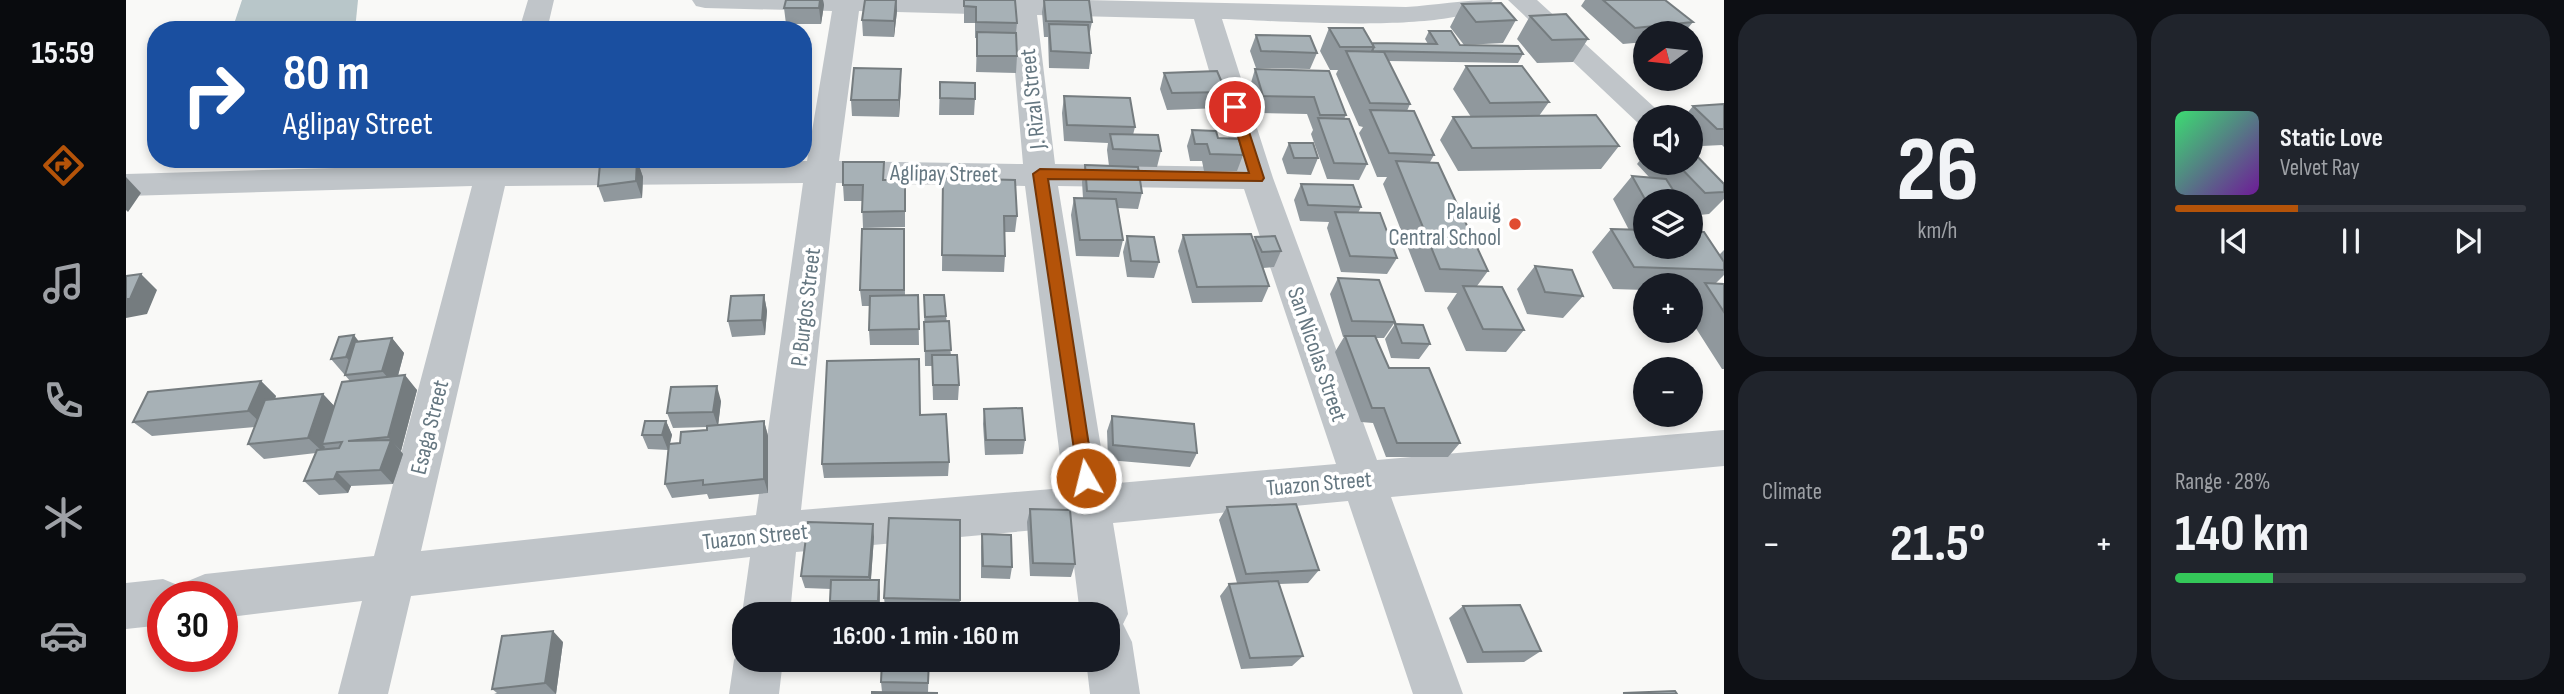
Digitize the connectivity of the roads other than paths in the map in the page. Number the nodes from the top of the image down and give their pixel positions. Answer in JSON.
{"nodes":[{"id":1,"x":541,"y":0,"type":"edge"},
{"id":2,"x":705,"y":0,"type":"edge"},
{"id":3,"x":1480,"y":0,"type":"edge"},
{"id":4,"x":1521,"y":0,"type":"edge"},
{"id":5,"x":847,"y":2,"type":"edge"},
{"id":6,"x":1022,"y":4,"type":"edge"},
{"id":7,"x":1206,"y":12,"type":"junction"},
{"id":8,"x":535,"y":21,"type":"edge"},
{"id":9,"x":1637,"y":105,"type":"edge"},
{"id":10,"x":473,"y":168,"type":"edge"},
{"id":11,"x":493,"y":168,"type":"edge"},
{"id":12,"x":559,"y":168,"type":"edge"},
{"id":13,"x":821,"y":172,"type":"junction"},
{"id":14,"x":1040,"y":174,"type":"junction"},
{"id":15,"x":1257,"y":178,"type":"junction"},
{"id":16,"x":126,"y":185,"type":"edge"},
{"id":17,"x":1724,"y":448,"type":"edge"},
{"id":18,"x":1361,"y":478,"type":"junction"},
{"id":19,"x":1090,"y":505,"type":"junction"},
{"id":20,"x":778,"y":533,"type":"junction"},
{"id":21,"x":393,"y":575,"type":"junction"},
{"id":22,"x":238,"y":593,"type":"edge"},
{"id":23,"x":768,"y":602,"type":"edge"},
{"id":24,"x":1102,"y":602,"type":"edge"},
{"id":25,"x":147,"y":604,"type":"edge"},
{"id":26,"x":126,"y":606,"type":"edge"},
{"id":27,"x":757,"y":672,"type":"edge"},
{"id":28,"x":1112,"y":672,"type":"edge"},
{"id":29,"x":363,"y":694,"type":"edge"},
{"id":30,"x":754,"y":694,"type":"edge"},
{"id":31,"x":1115,"y":694,"type":"edge"},
{"id":32,"x":1438,"y":694,"type":"edge"}],
"edges":[{"from":1,"to":8,"type":"street"},
{"from":2,"to":5,"type":"street"},
{"from":3,"to":7,"type":"street"},
{"from":4,"to":9,"type":"street"},
{"from":5,"to":6,"type":"street"},
{"from":5,"to":13,"type":"street","name":"P. Burgos Street"},
{"from":6,"to":7,"type":"street"},
{"from":6,"to":14,"type":"street","name":"J. Rizal Street"},
{"from":7,"to":15,"type":"street","name":"San Nicolas Street"},
{"from":10,"to":16,"type":"street","name":"Aglipay Street"},
{"from":11,"to":21,"type":"street","name":"Esaga Street"},
{"from":12,"to":13,"type":"street","name":"Aglipay Street"},
{"from":13,"to":14,"type":"street","name":"Aglipay Street"},
{"from":13,"to":20,"type":"street","name":"P. Burgos Street"},
{"from":14,"to":15,"type":"street","name":"Aglipay Street"},
{"from":14,"to":19,"type":"street","name":"J. Rizal Street"},
{"from":15,"to":18,"type":"street","name":"San Nicolas Street"},
{"from":17,"to":18,"type":"street","name":"Tuazon Street"},
{"from":18,"to":19,"type":"street","name":"Tuazon Street"},
{"from":18,"to":32,"type":"street","name":"San Nicolas Street"},
{"from":19,"to":20,"type":"street","name":"Tuazon Street"},
{"from":19,"to":24,"type":"street","name":"J. Rizal Street"},
{"from":20,"to":21,"type":"street","name":"Tuazon Street"},
{"from":20,"to":23,"type":"street","name":"P. Burgos Street"},
{"from":21,"to":22,"type":"street","name":"Tuazon Street"},
{"from":21,"to":29,"type":"street","name":"Esaga Street"},
{"from":25,"to":26,"type":"street"},
{"from":27,"to":30,"type":"street"},
{"from":28,"to":31,"type":"street"}]}
